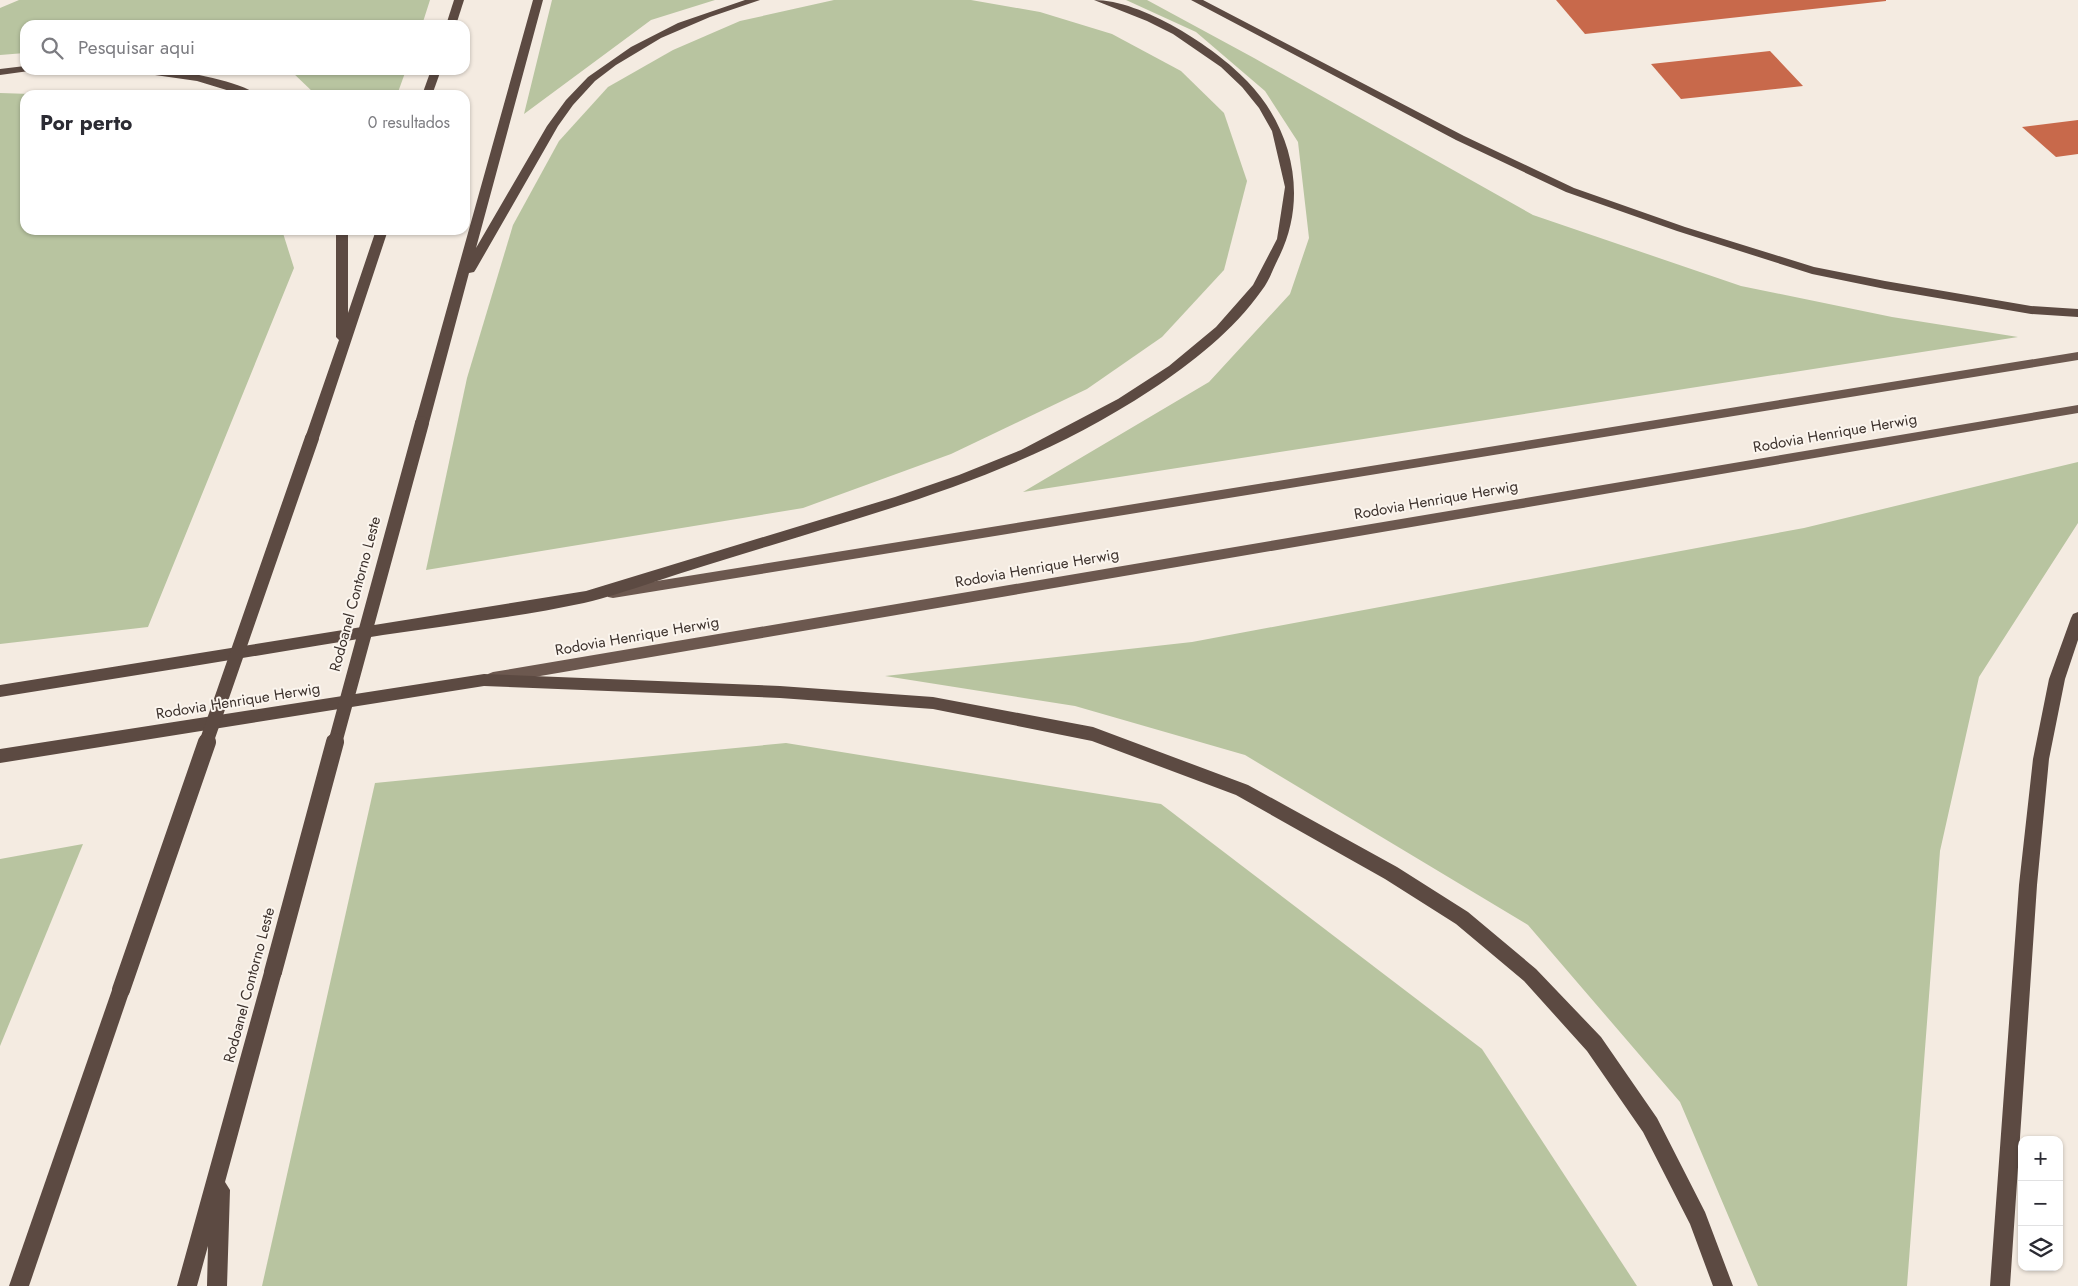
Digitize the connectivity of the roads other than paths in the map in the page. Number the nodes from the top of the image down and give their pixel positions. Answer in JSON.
{"nodes":[{"id":1,"x":459,"y":0,"type":"edge"},
{"id":2,"x":538,"y":0,"type":"edge"},
{"id":3,"x":755,"y":0,"type":"edge"},
{"id":4,"x":1099,"y":0,"type":"edge"},
{"id":5,"x":1196,"y":0,"type":"edge"},
{"id":6,"x":453,"y":20,"type":"edge"},
{"id":7,"x":20,"y":70,"type":"edge"},
{"id":8,"x":0,"y":72,"type":"edge"},
{"id":9,"x":173,"y":75,"type":"edge"},
{"id":10,"x":434,"y":75,"type":"edge"},
{"id":11,"x":240,"y":90,"type":"edge"},
{"id":12,"x":429,"y":90,"type":"edge"},
{"id":13,"x":342,"y":235,"type":"edge"},
{"id":14,"x":380,"y":235,"type":"edge"},
{"id":15,"x":458,"y":290,"type":"junction"},
{"id":16,"x":2078,"y":313,"type":"edge"},
{"id":17,"x":342,"y":351,"type":"junction"},
{"id":18,"x":2078,"y":356,"type":"edge"},
{"id":19,"x":2078,"y":409,"type":"edge"},
{"id":20,"x":587,"y":597,"type":"junction"},
{"id":21,"x":2078,"y":618,"type":"edge"},
{"id":22,"x":484,"y":680,"type":"junction"},
{"id":23,"x":0,"y":691,"type":"edge"},
{"id":24,"x":0,"y":756,"type":"edge"},
{"id":25,"x":221,"y":1166,"type":"junction"},
{"id":26,"x":19,"y":1286,"type":"edge"},
{"id":27,"x":187,"y":1286,"type":"edge"},
{"id":28,"x":217,"y":1286,"type":"edge"},
{"id":29,"x":1723,"y":1286,"type":"edge"},
{"id":30,"x":2000,"y":1286,"type":"edge"}],
"edges":[{"from":1,"to":6,"type":"highway"},
{"from":2,"to":15,"type":"highway","name":"Rodoanel Contorno Leste"},
{"from":3,"to":15,"type":"highway"},
{"from":4,"to":20,"type":"highway"},
{"from":5,"to":16,"type":"highway"},
{"from":7,"to":8,"type":"highway"},
{"from":9,"to":11,"type":"highway"},
{"from":10,"to":12,"type":"highway"},
{"from":13,"to":17,"type":"highway"},
{"from":14,"to":17,"type":"highway"},
{"from":15,"to":25,"type":"highway","name":"Rodoanel Contorno Leste","bridge":true},
{"from":17,"to":26,"type":"highway","bridge":true},
{"from":18,"to":20,"type":"highway"},
{"from":19,"to":22,"type":"highway","name":"Rodovia Henrique Herwig"},
{"from":20,"to":23,"type":"highway"},
{"from":21,"to":30,"type":"highway"},
{"from":22,"to":24,"type":"highway","name":"Rodovia Henrique Herwig"},
{"from":22,"to":29,"type":"highway"},
{"from":25,"to":27,"type":"highway","name":"Rodoanel Contorno Leste"},
{"from":25,"to":28,"type":"highway"}]}
